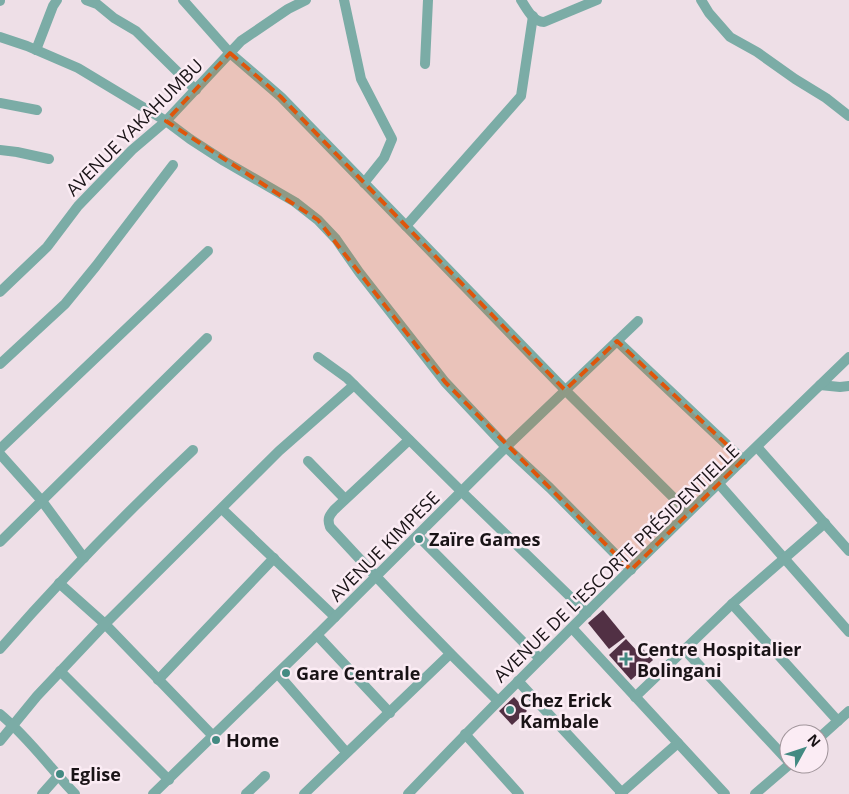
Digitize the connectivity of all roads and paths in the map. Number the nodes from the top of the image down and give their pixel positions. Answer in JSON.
{"nodes":[{"id":1,"x":57,"y":0,"type":"edge"},
{"id":2,"x":86,"y":0,"type":"edge"},
{"id":3,"x":183,"y":0,"type":"edge"},
{"id":4,"x":306,"y":0,"type":"edge"},
{"id":5,"x":344,"y":0,"type":"edge"},
{"id":6,"x":428,"y":0,"type":"edge"},
{"id":7,"x":521,"y":0,"type":"edge"},
{"id":8,"x":597,"y":0,"type":"edge"},
{"id":9,"x":701,"y":0,"type":"edge"},
{"id":10,"x":533,"y":16,"type":"junction"},
{"id":11,"x":0,"y":37,"type":"edge"},
{"id":12,"x":36,"y":50,"type":"junction"},
{"id":13,"x":230,"y":53,"type":"junction"},
{"id":14,"x":425,"y":64,"type":"dead end"},
{"id":15,"x":196,"y":90,"type":"junction"},
{"id":16,"x":0,"y":103,"type":"edge"},
{"id":17,"x":37,"y":110,"type":"dead end"},
{"id":18,"x":849,"y":116,"type":"edge"},
{"id":19,"x":166,"y":121,"type":"junction"},
{"id":20,"x":0,"y":150,"type":"edge"},
{"id":21,"x":49,"y":159,"type":"dead end"},
{"id":22,"x":173,"y":165,"type":"dead end"},
{"id":23,"x":364,"y":183,"type":"junction"},
{"id":24,"x":406,"y":226,"type":"junction"},
{"id":25,"x":208,"y":251,"type":"dead end"},
{"id":26,"x":0,"y":292,"type":"edge"},
{"id":27,"x":638,"y":321,"type":"dead end"},
{"id":28,"x":207,"y":338,"type":"dead end"},
{"id":29,"x":617,"y":341,"type":"junction"},
{"id":30,"x":318,"y":357,"type":"dead end"},
{"id":31,"x":849,"y":357,"type":"edge"},
{"id":32,"x":0,"y":364,"type":"edge"},
{"id":33,"x":354,"y":385,"type":"junction"},
{"id":34,"x":820,"y":385,"type":"junction"},
{"id":35,"x":849,"y":386,"type":"edge"},
{"id":36,"x":565,"y":390,"type":"junction"},
{"id":37,"x":409,"y":440,"type":"junction"},
{"id":38,"x":506,"y":447,"type":"junction"},
{"id":39,"x":757,"y":447,"type":"junction"},
{"id":40,"x":0,"y":449,"type":"edge"},
{"id":41,"x":193,"y":450,"type":"dead end"},
{"id":42,"x":0,"y":454,"type":"edge"},
{"id":43,"x":743,"y":460,"type":"junction"},
{"id":44,"x":308,"y":461,"type":"dead end"},
{"id":45,"x":719,"y":484,"type":"junction"},
{"id":46,"x":461,"y":491,"type":"junction"},
{"id":47,"x":345,"y":499,"type":"junction"},
{"id":48,"x":42,"y":501,"type":"junction"},
{"id":49,"x":222,"y":509,"type":"junction"},
{"id":50,"x":688,"y":512,"type":"junction"},
{"id":51,"x":825,"y":524,"type":"junction"},
{"id":52,"x":418,"y":536,"type":"junction"},
{"id":53,"x":0,"y":542,"type":"edge"},
{"id":54,"x":849,"y":551,"type":"edge"},
{"id":55,"x":84,"y":558,"type":"junction"},
{"id":56,"x":274,"y":558,"type":"junction"},
{"id":57,"x":784,"y":559,"type":"junction"},
{"id":58,"x":631,"y":570,"type":"junction"},
{"id":59,"x":376,"y":577,"type":"junction"},
{"id":60,"x":59,"y":583,"type":"junction"},
{"id":61,"x":732,"y":604,"type":"junction"},
{"id":62,"x":587,"y":613,"type":"junction"},
{"id":63,"x":335,"y":617,"type":"junction"},
{"id":64,"x":106,"y":624,"type":"junction"},
{"id":65,"x":572,"y":628,"type":"junction"},
{"id":66,"x":849,"y":632,"type":"edge"},
{"id":67,"x":317,"y":635,"type":"junction"},
{"id":68,"x":0,"y":648,"type":"edge"},
{"id":69,"x":684,"y":649,"type":"junction"},
{"id":70,"x":450,"y":654,"type":"junction"},
{"id":71,"x":540,"y":659,"type":"junction"},
{"id":72,"x":60,"y":671,"type":"junction"},
{"id":73,"x":278,"y":674,"type":"junction"},
{"id":74,"x":158,"y":680,"type":"junction"},
{"id":75,"x":518,"y":681,"type":"junction"},
{"id":76,"x":635,"y":697,"type":"junction"},
{"id":77,"x":498,"y":701,"type":"junction"},
{"id":78,"x":849,"y":711,"type":"edge"},
{"id":79,"x":390,"y":713,"type":"junction"},
{"id":80,"x":0,"y":714,"type":"edge"},
{"id":81,"x":838,"y":721,"type":"junction"},
{"id":82,"x":13,"y":725,"type":"junction"},
{"id":83,"x":829,"y":729,"type":"edge"},
{"id":84,"x":465,"y":734,"type":"junction"},
{"id":85,"x":213,"y":736,"type":"junction"},
{"id":86,"x":0,"y":741,"type":"edge"},
{"id":87,"x":678,"y":743,"type":"junction"},
{"id":88,"x":346,"y":752,"type":"junction"},
{"id":89,"x":779,"y":752,"type":"edge"},
{"id":90,"x":779,"y":772,"type":"edge"},
{"id":91,"x":58,"y":776,"type":"junction"},
{"id":92,"x":265,"y":776,"type":"dead end"},
{"id":93,"x":169,"y":780,"type":"junction"},
{"id":94,"x":413,"y":792,"type":"edge"},
{"id":95,"x":42,"y":794,"type":"edge"},
{"id":96,"x":75,"y":794,"type":"edge"},
{"id":97,"x":153,"y":794,"type":"edge"},
{"id":98,"x":246,"y":794,"type":"edge"},
{"id":99,"x":304,"y":794,"type":"edge"},
{"id":100,"x":519,"y":794,"type":"edge"},
{"id":101,"x":621,"y":794,"type":"edge"},
{"id":102,"x":725,"y":794,"type":"edge"},
{"id":103,"x":755,"y":794,"type":"edge"}],
"edges":[{"from":1,"to":12,"type":"street"},
{"from":2,"to":15,"type":"street"},
{"from":3,"to":13,"type":"street"},
{"from":4,"to":13,"type":"street","name":"AVENUE YAKAHUMBU"},
{"from":5,"to":23,"type":"street"},
{"from":6,"to":14,"type":"street"},
{"from":7,"to":10,"type":"street"},
{"from":8,"to":10,"type":"street"},
{"from":9,"to":18,"type":"street"},
{"from":10,"to":24,"type":"street"},
{"from":11,"to":12,"type":"street"},
{"from":12,"to":19,"type":"street"},
{"from":13,"to":15,"type":"street","name":"AVENUE YAKAHUMBU"},
{"from":13,"to":23,"type":"street"},
{"from":15,"to":19,"type":"street","name":"AVENUE YAKAHUMBU"},
{"from":16,"to":17,"type":"street"},
{"from":19,"to":26,"type":"street","name":"AVENUE YAKAHUMBU"},
{"from":19,"to":38,"type":"street"},
{"from":20,"to":21,"type":"street"},
{"from":22,"to":32,"type":"street"},
{"from":23,"to":24,"type":"street"},
{"from":24,"to":36,"type":"street"},
{"from":25,"to":40,"type":"street"},
{"from":27,"to":29,"type":"street","name":"AVENUE KIMPESE"},
{"from":28,"to":48,"type":"street"},
{"from":29,"to":36,"type":"street","name":"AVENUE KIMPESE"},
{"from":29,"to":43,"type":"street"},
{"from":30,"to":33,"type":"street"},
{"from":31,"to":34,"type":"street","name":"AVENUE DE L'ESCORTE PRÉSIDENTIELLE"},
{"from":33,"to":37,"type":"street"},
{"from":33,"to":49,"type":"street"},
{"from":34,"to":35,"type":"street"},
{"from":34,"to":39,"type":"street","name":"AVENUE DE L'ESCORTE PRÉSIDENTIELLE"},
{"from":36,"to":38,"type":"street","name":"AVENUE KIMPESE"},
{"from":36,"to":50,"type":"street"},
{"from":37,"to":46,"type":"street"},
{"from":37,"to":47,"type":"street"},
{"from":38,"to":46,"type":"street","name":"AVENUE KIMPESE"},
{"from":38,"to":58,"type":"street"},
{"from":39,"to":43,"type":"street","name":"AVENUE DE L'ESCORTE PRÉSIDENTIELLE"},
{"from":39,"to":51,"type":"street"},
{"from":41,"to":55,"type":"street"},
{"from":42,"to":48,"type":"street"},
{"from":43,"to":45,"type":"street","name":"AVENUE DE L'ESCORTE PRÉSIDENTIELLE"},
{"from":44,"to":47,"type":"street"},
{"from":45,"to":50,"type":"street","name":"AVENUE DE L'ESCORTE PRÉSIDENTIELLE"},
{"from":45,"to":57,"type":"street"},
{"from":46,"to":52,"type":"street","name":"AVENUE KIMPESE"},
{"from":46,"to":62,"type":"street"},
{"from":47,"to":59,"type":"street"},
{"from":48,"to":53,"type":"street"},
{"from":48,"to":55,"type":"street"},
{"from":49,"to":56,"type":"street"},
{"from":49,"to":64,"type":"street"},
{"from":50,"to":58,"type":"street","name":"AVENUE DE L'ESCORTE PRÉSIDENTIELLE"},
{"from":51,"to":54,"type":"street"},
{"from":51,"to":57,"type":"street"},
{"from":52,"to":59,"type":"street","name":"AVENUE KIMPESE"},
{"from":52,"to":71,"type":"street"},
{"from":55,"to":60,"type":"street"},
{"from":56,"to":63,"type":"street"},
{"from":56,"to":74,"type":"street"},
{"from":57,"to":61,"type":"street"},
{"from":57,"to":66,"type":"street"},
{"from":58,"to":62,"type":"street","name":"AVENUE DE L'ESCORTE PRÉSIDENTIELLE"},
{"from":59,"to":63,"type":"street","name":"AVENUE KIMPESE"},
{"from":59,"to":70,"type":"street"},
{"from":60,"to":64,"type":"street"},
{"from":60,"to":68,"type":"street"},
{"from":61,"to":69,"type":"street"},
{"from":61,"to":81,"type":"street"},
{"from":62,"to":65,"type":"street","name":"AVENUE DE L'ESCORTE PRÉSIDENTIELLE"},
{"from":63,"to":67,"type":"street","name":"AVENUE KIMPESE"},
{"from":64,"to":72,"type":"street"},
{"from":64,"to":74,"type":"street"},
{"from":65,"to":71,"type":"street","name":"AVENUE DE L'ESCORTE PRÉSIDENTIELLE"},
{"from":65,"to":76,"type":"street"},
{"from":67,"to":73,"type":"street","name":"AVENUE KIMPESE"},
{"from":67,"to":79,"type":"street"},
{"from":69,"to":76,"type":"street"},
{"from":69,"to":89,"type":"street"},
{"from":70,"to":77,"type":"street"},
{"from":70,"to":79,"type":"street"},
{"from":71,"to":75,"type":"street","name":"AVENUE DE L'ESCORTE PRÉSIDENTIELLE"},
{"from":72,"to":82,"type":"street"},
{"from":72,"to":93,"type":"street"},
{"from":73,"to":85,"type":"street","name":"AVENUE KIMPESE"},
{"from":73,"to":88,"type":"street"},
{"from":74,"to":85,"type":"street"},
{"from":75,"to":77,"type":"street","name":"AVENUE DE L'ESCORTE PRÉSIDENTIELLE"},
{"from":75,"to":101,"type":"street"},
{"from":76,"to":87,"type":"street"},
{"from":77,"to":84,"type":"street","name":"AVENUE DE L'ESCORTE PRÉSIDENTIELLE"},
{"from":78,"to":81,"type":"street"},
{"from":79,"to":88,"type":"street"},
{"from":80,"to":82,"type":"street"},
{"from":81,"to":83,"type":"street"},
{"from":82,"to":86,"type":"street"},
{"from":82,"to":91,"type":"street"},
{"from":84,"to":94,"type":"street","name":"AVENUE DE L'ESCORTE PRÉSIDENTIELLE"},
{"from":84,"to":100,"type":"street"},
{"from":85,"to":93,"type":"street","name":"AVENUE KIMPESE"},
{"from":87,"to":101,"type":"street"},
{"from":87,"to":102,"type":"street"},
{"from":88,"to":99,"type":"street"},
{"from":90,"to":103,"type":"street"},
{"from":91,"to":95,"type":"street"},
{"from":91,"to":96,"type":"street"},
{"from":92,"to":98,"type":"street"},
{"from":93,"to":97,"type":"street","name":"AVENUE KIMPESE"}]}
